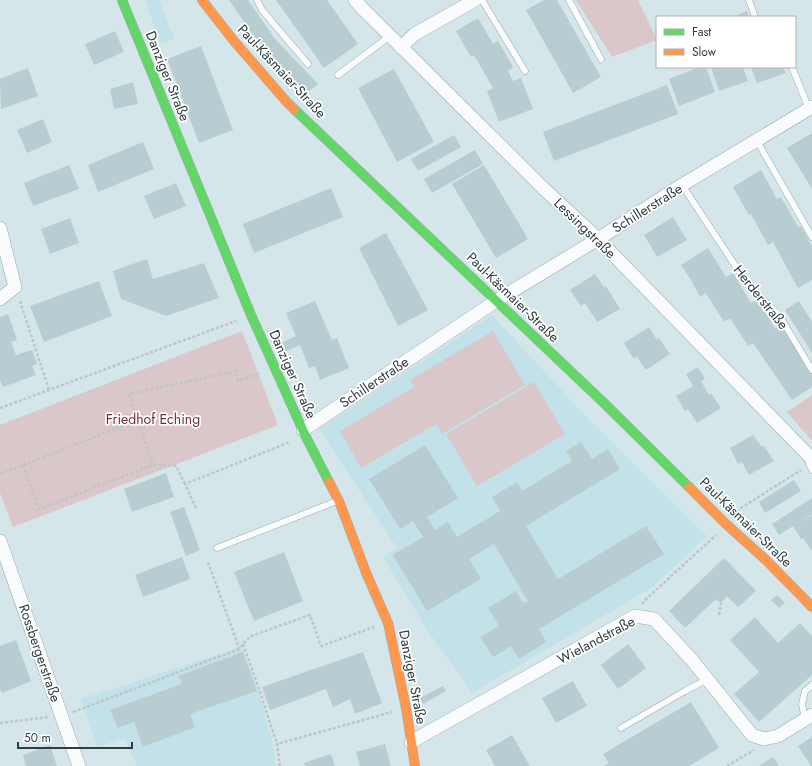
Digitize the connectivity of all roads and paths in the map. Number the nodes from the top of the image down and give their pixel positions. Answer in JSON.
{"nodes":[{"id":1,"x":122,"y":0,"type":"edge"},
{"id":2,"x":202,"y":0,"type":"edge"},
{"id":3,"x":257,"y":0,"type":"edge"},
{"id":4,"x":355,"y":0,"type":"edge"},
{"id":5,"x":475,"y":0,"type":"edge"},
{"id":6,"x":482,"y":0,"type":"edge"},
{"id":7,"x":569,"y":0,"type":"edge"},
{"id":8,"x":749,"y":0,"type":"edge"},
{"id":9,"x":755,"y":16,"type":"edge"},
{"id":10,"x":390,"y":36,"type":"junction"},
{"id":11,"x":401,"y":47,"type":"junction"},
{"id":12,"x":601,"y":59,"type":"dead end"},
{"id":13,"x":308,"y":64,"type":"dead end"},
{"id":14,"x":792,"y":68,"type":"edge"},
{"id":15,"x":525,"y":71,"type":"dead end"},
{"id":16,"x":338,"y":75,"type":"dead end"},
{"id":17,"x":811,"y":108,"type":"edge"},
{"id":18,"x":757,"y":141,"type":"junction"},
{"id":19,"x":682,"y":185,"type":"junction"},
{"id":20,"x":0,"y":228,"type":"edge"},
{"id":21,"x":812,"y":237,"type":"edge"},
{"id":22,"x":598,"y":239,"type":"junction"},
{"id":23,"x":15,"y":286,"type":"junction"},
{"id":24,"x":0,"y":299,"type":"edge"},
{"id":25,"x":496,"y":301,"type":"junction"},
{"id":26,"x":251,"y":315,"type":"junction"},
{"id":27,"x":275,"y":367,"type":"junction"},
{"id":28,"x":812,"y":370,"type":"edge"},
{"id":29,"x":49,"y":390,"type":"junction"},
{"id":30,"x":0,"y":408,"type":"edge"},
{"id":31,"x":138,"y":420,"type":"junction"},
{"id":32,"x":304,"y":433,"type":"junction"},
{"id":33,"x":811,"y":464,"type":"edge"},
{"id":34,"x":24,"y":465,"type":"junction"},
{"id":35,"x":153,"y":465,"type":"junction"},
{"id":36,"x":0,"y":474,"type":"edge"},
{"id":37,"x":185,"y":484,"type":"junction"},
{"id":38,"x":339,"y":501,"type":"junction"},
{"id":39,"x":196,"y":508,"type":"dead end"},
{"id":40,"x":0,"y":541,"type":"edge"},
{"id":41,"x":217,"y":548,"type":"dead end"},
{"id":42,"x":208,"y":562,"type":"dead end"},
{"id":43,"x":721,"y":603,"type":"dead end"},
{"id":44,"x":812,"y":608,"type":"edge"},
{"id":45,"x":719,"y":615,"type":"dead end"},
{"id":46,"x":388,"y":623,"type":"junction"},
{"id":47,"x":242,"y":644,"type":"junction"},
{"id":48,"x":239,"y":649,"type":"junction"},
{"id":49,"x":708,"y":679,"type":"junction"},
{"id":50,"x":812,"y":685,"type":"edge"},
{"id":51,"x":406,"y":708,"type":"junction"},
{"id":52,"x":62,"y":716,"type":"junction"},
{"id":53,"x":808,"y":717,"type":"edge"},
{"id":54,"x":0,"y":723,"type":"edge"},
{"id":55,"x":621,"y":728,"type":"dead end"},
{"id":56,"x":411,"y":742,"type":"junction"},
{"id":57,"x":277,"y":744,"type":"junction"},
{"id":58,"x":79,"y":766,"type":"edge"},
{"id":59,"x":280,"y":766,"type":"edge"},
{"id":60,"x":415,"y":766,"type":"edge"}],
"edges":[{"from":1,"to":26,"type":"street","name":"Danziger Straße"},
{"from":2,"to":25,"type":"street","name":"Paul-Käsmaier-Straße"},
{"from":3,"to":13,"type":"lane"},
{"from":4,"to":10,"type":"street","name":"Lessingstraße"},
{"from":5,"to":11,"type":"street"},
{"from":6,"to":15,"type":"lane"},
{"from":7,"to":12,"type":"lane"},
{"from":8,"to":9,"type":"lane"},
{"from":10,"to":11,"type":"street","name":"Lessingstraße"},
{"from":10,"to":16,"type":"lane"},
{"from":11,"to":22,"type":"street","name":"Lessingstraße"},
{"from":14,"to":17,"type":"lane"},
{"from":17,"to":18,"type":"street","name":"Schillerstraße"},
{"from":18,"to":19,"type":"street","name":"Schillerstraße"},
{"from":18,"to":21,"type":"lane"},
{"from":19,"to":22,"type":"street","name":"Schillerstraße"},
{"from":19,"to":28,"type":"lane","name":"Herderstraße"},
{"from":20,"to":23,"type":"street"},
{"from":22,"to":25,"type":"street","name":"Schillerstraße"},
{"from":22,"to":33,"type":"street","name":"Lessingstraße"},
{"from":23,"to":24,"type":"street"},
{"from":23,"to":29,"type":"path"},
{"from":25,"to":32,"type":"street","name":"Schillerstraße"},
{"from":25,"to":44,"type":"street","name":"Paul-Käsmaier-Straße"},
{"from":26,"to":27,"type":"street","name":"Danziger Straße"},
{"from":26,"to":29,"type":"path"},
{"from":27,"to":31,"type":"path"},
{"from":27,"to":32,"type":"street","name":"Danziger Straße"},
{"from":29,"to":30,"type":"path"},
{"from":31,"to":34,"type":"path"},
{"from":31,"to":35,"type":"path"},
{"from":32,"to":37,"type":"path"},
{"from":32,"to":38,"type":"street","name":"Danziger Straße"},
{"from":34,"to":35,"type":"path"},
{"from":34,"to":36,"type":"path"},
{"from":35,"to":37,"type":"path"},
{"from":37,"to":39,"type":"path"},
{"from":38,"to":41,"type":"lane"},
{"from":38,"to":46,"type":"street","name":"Danziger Straße"},
{"from":40,"to":52,"type":"street","name":"Rossbergerstraße"},
{"from":42,"to":48,"type":"path"},
{"from":43,"to":45,"type":"path"},
{"from":46,"to":47,"type":"path"},
{"from":46,"to":51,"type":"street","name":"Danziger Straße"},
{"from":47,"to":48,"type":"path"},
{"from":47,"to":57,"type":"path"},
{"from":48,"to":52,"type":"path"},
{"from":49,"to":53,"type":"street","name":"Wielandstraße"},
{"from":49,"to":55,"type":"lane"},
{"from":49,"to":56,"type":"street","name":"Wielandstraße"},
{"from":50,"to":53,"type":"lane"},
{"from":51,"to":56,"type":"street","name":"Danziger Straße"},
{"from":51,"to":57,"type":"path"},
{"from":52,"to":54,"type":"path"},
{"from":52,"to":58,"type":"street","name":"Rossbergerstraße"},
{"from":56,"to":60,"type":"street","name":"Danziger Straße"},
{"from":57,"to":59,"type":"path"}]}
